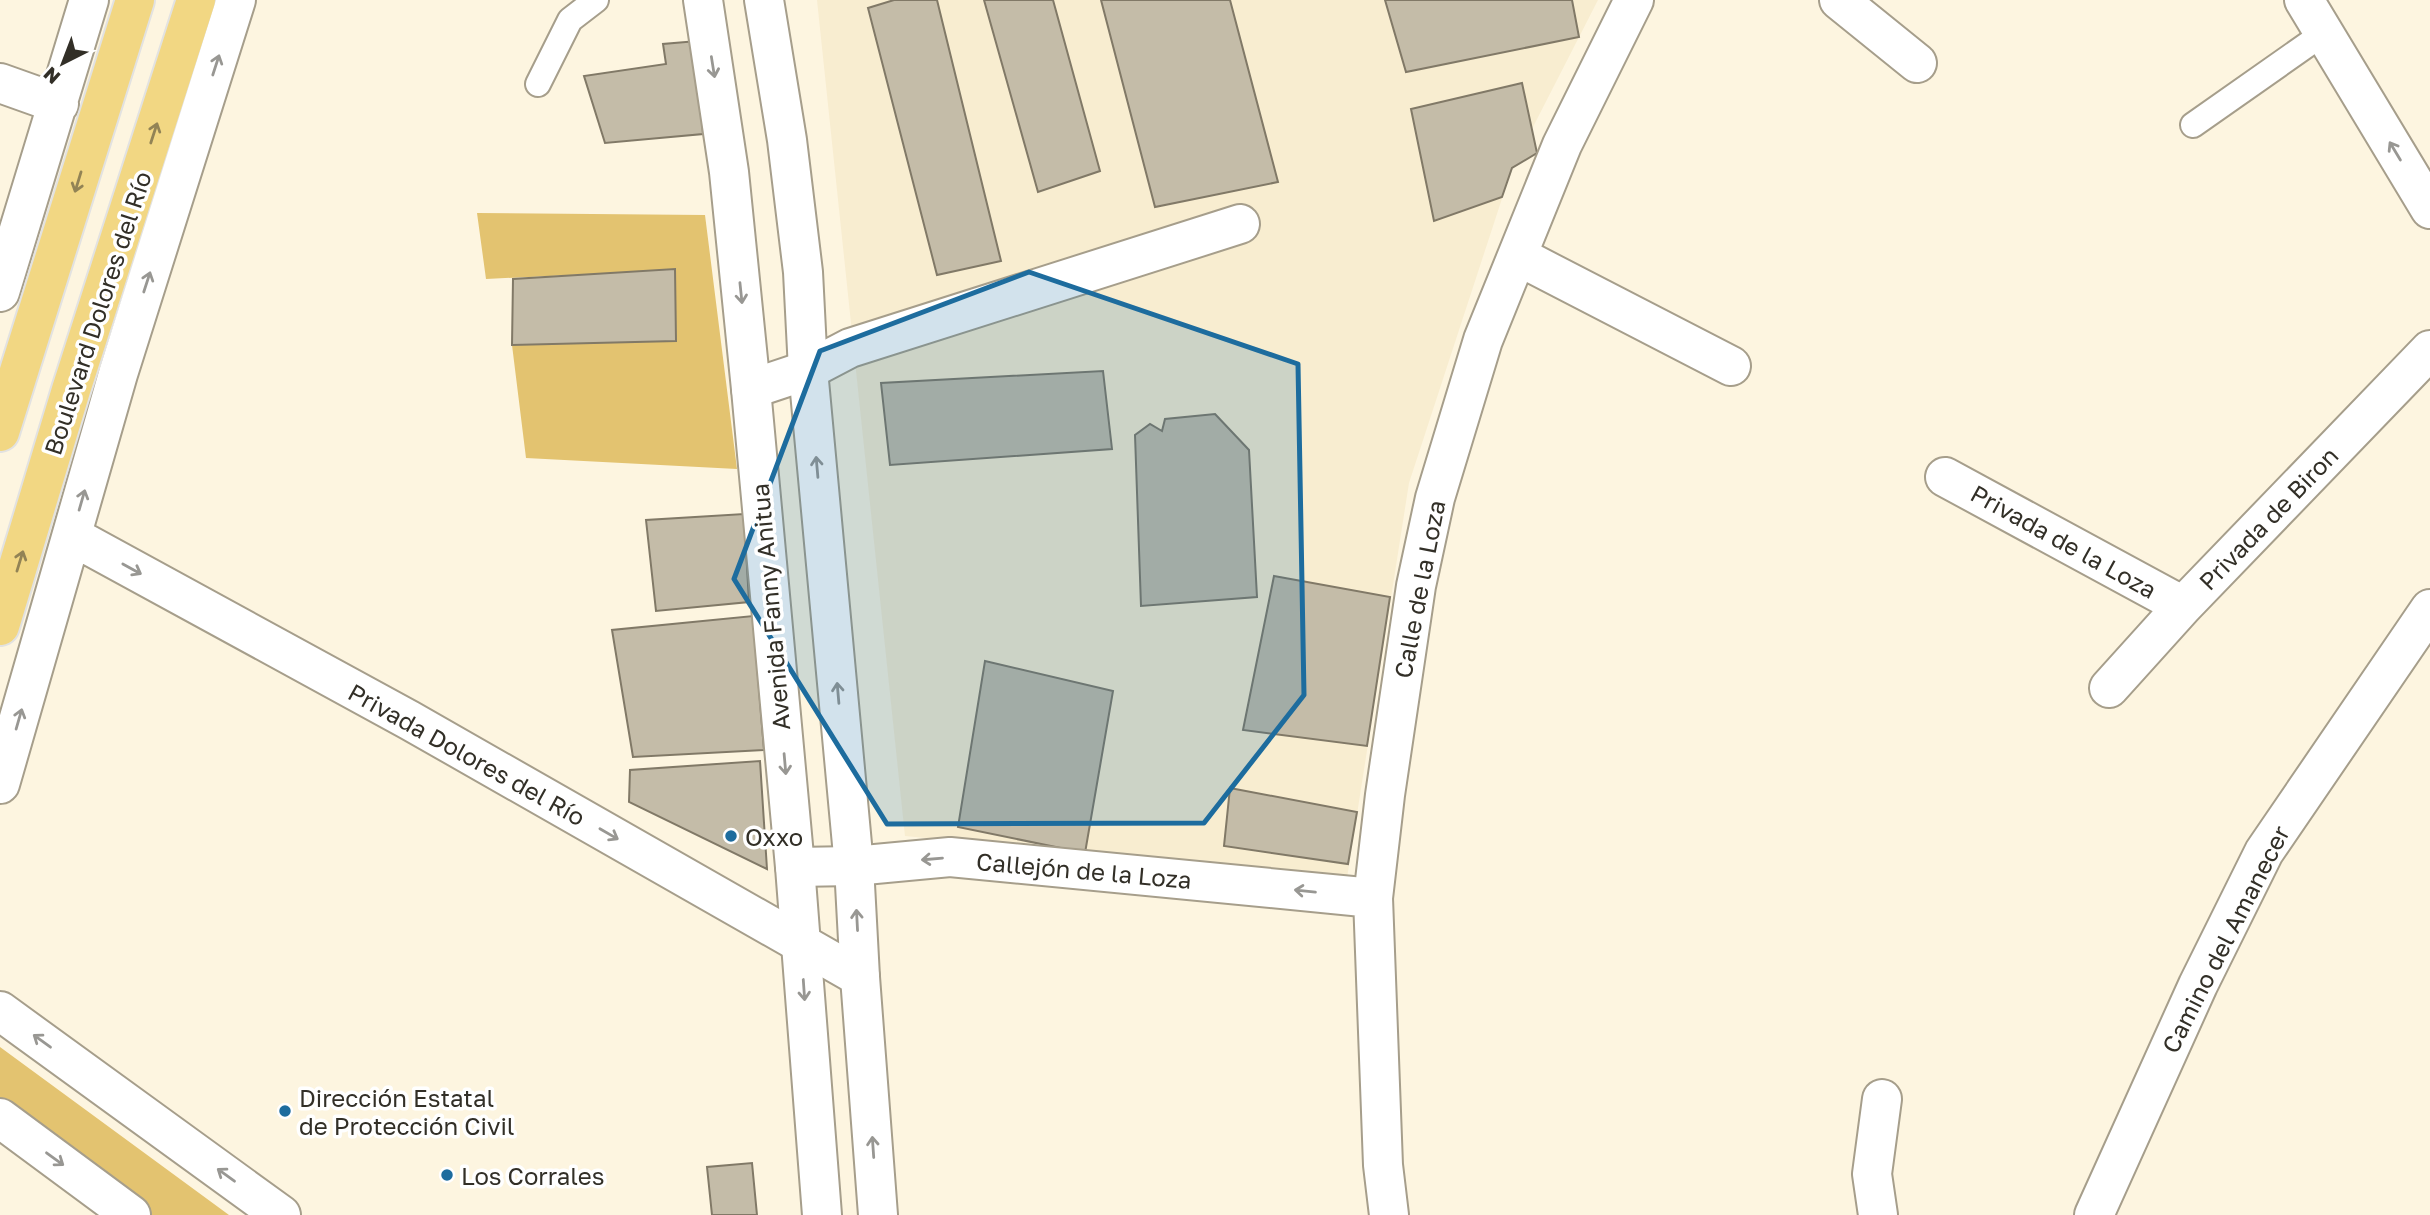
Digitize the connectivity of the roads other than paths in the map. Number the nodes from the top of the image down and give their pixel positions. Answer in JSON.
{"nodes":[{"id":1,"x":89,"y":0,"type":"edge"},
{"id":2,"x":135,"y":0,"type":"edge"},
{"id":3,"x":196,"y":0,"type":"edge"},
{"id":4,"x":236,"y":0,"type":"edge"},
{"id":5,"x":596,"y":0,"type":"edge"},
{"id":6,"x":703,"y":0,"type":"edge"},
{"id":7,"x":764,"y":0,"type":"edge"},
{"id":8,"x":1634,"y":0,"type":"edge"},
{"id":9,"x":1839,"y":0,"type":"edge"},
{"id":10,"x":2304,"y":0,"type":"edge"},
{"id":11,"x":2324,"y":33,"type":"junction"},
{"id":12,"x":1917,"y":63,"type":"dead end"},
{"id":13,"x":0,"y":83,"type":"edge"},
{"id":14,"x":538,"y":84,"type":"dead end"},
{"id":15,"x":58,"y":104,"type":"junction"},
{"id":16,"x":2193,"y":125,"type":"dead end"},
{"id":17,"x":2430,"y":209,"type":"edge"},
{"id":18,"x":1240,"y":223,"type":"dead end"},
{"id":19,"x":1518,"y":256,"type":"junction"},
{"id":20,"x":0,"y":292,"type":"edge"},
{"id":21,"x":2430,"y":350,"type":"edge"},
{"id":22,"x":1731,"y":366,"type":"dead end"},
{"id":23,"x":808,"y":370,"type":"junction"},
{"id":24,"x":751,"y":389,"type":"junction"},
{"id":25,"x":0,"y":432,"type":"edge"},
{"id":26,"x":1945,"y":477,"type":"dead end"},
{"id":27,"x":72,"y":536,"type":"junction"},
{"id":28,"x":2183,"y":606,"type":"junction"},
{"id":29,"x":2430,"y":610,"type":"edge"},
{"id":30,"x":0,"y":626,"type":"edge"},
{"id":31,"x":2109,"y":688,"type":"dead end"},
{"id":32,"x":0,"y":785,"type":"edge"},
{"id":33,"x":795,"y":866,"type":"junction"},
{"id":34,"x":854,"y":866,"type":"junction"},
{"id":35,"x":1373,"y":898,"type":"junction"},
{"id":36,"x":801,"y":944,"type":"junction"},
{"id":37,"x":860,"y":977,"type":"junction"},
{"id":38,"x":0,"y":1011,"type":"edge"},
{"id":39,"x":1882,"y":1099,"type":"dead end"},
{"id":40,"x":0,"y":1118,"type":"edge"},
{"id":41,"x":131,"y":1215,"type":"edge"},
{"id":42,"x":281,"y":1215,"type":"edge"},
{"id":43,"x":822,"y":1215,"type":"edge"},
{"id":44,"x":878,"y":1215,"type":"edge"},
{"id":45,"x":1389,"y":1215,"type":"edge"},
{"id":46,"x":1878,"y":1215,"type":"edge"},
{"id":47,"x":2094,"y":1215,"type":"edge"}],
"edges":[{"from":1,"to":15,"type":"street"},
{"from":2,"to":25,"type":"main road","one_way":true},
{"from":30,"to":3,"type":"main road","name":"Boulevard Dolores del Río","one_way":true},
{"from":27,"to":4,"type":"street","one_way":true},
{"from":5,"to":14,"type":"lane"},
{"from":6,"to":24,"type":"street","name":"Avenida Fanny Anitua","one_way":true},
{"from":7,"to":23,"type":"street"},
{"from":8,"to":19,"type":"street","name":"Calle de la Loza"},
{"from":9,"to":12,"type":"street"},
{"from":10,"to":11,"type":"street"},
{"from":11,"to":16,"type":"lane"},
{"from":17,"to":11,"type":"street","one_way":true},
{"from":13,"to":15,"type":"street"},
{"from":15,"to":20,"type":"street"},
{"from":18,"to":23,"type":"street"},
{"from":19,"to":22,"type":"street"},
{"from":19,"to":35,"type":"street","name":"Calle de la Loza"},
{"from":21,"to":28,"type":"street","name":"Privada de Biron"},
{"from":23,"to":24,"type":"street"},
{"from":34,"to":23,"type":"street","one_way":true},
{"from":24,"to":33,"type":"street","name":"Avenida Fanny Anitua","one_way":true},
{"from":26,"to":28,"type":"street","name":"Privada de la Loza"},
{"from":32,"to":27,"type":"street","one_way":true},
{"from":27,"to":36,"type":"street","name":"Privada Dolores del Río","one_way":true},
{"from":28,"to":31,"type":"street","name":"Privada de Biron"},
{"from":29,"to":47,"type":"street","name":"Camino del Amanecer"},
{"from":33,"to":34,"type":"street","name":"Callejón de la Loza"},
{"from":33,"to":36,"type":"street","name":"Avenida Fanny Anitua"},
{"from":35,"to":34,"type":"street","name":"Callejón de la Loza","one_way":true},
{"from":37,"to":34,"type":"street","one_way":true},
{"from":35,"to":45,"type":"street","name":"Calle de la Loza"},
{"from":36,"to":37,"type":"street","name":"Privada Dolores del Río"},
{"from":36,"to":43,"type":"street","name":"Avenida Fanny Anitua","one_way":true},
{"from":44,"to":37,"type":"street","one_way":true},
{"from":42,"to":38,"type":"street","one_way":true},
{"from":39,"to":46,"type":"street"},
{"from":40,"to":41,"type":"street","one_way":true}]}
